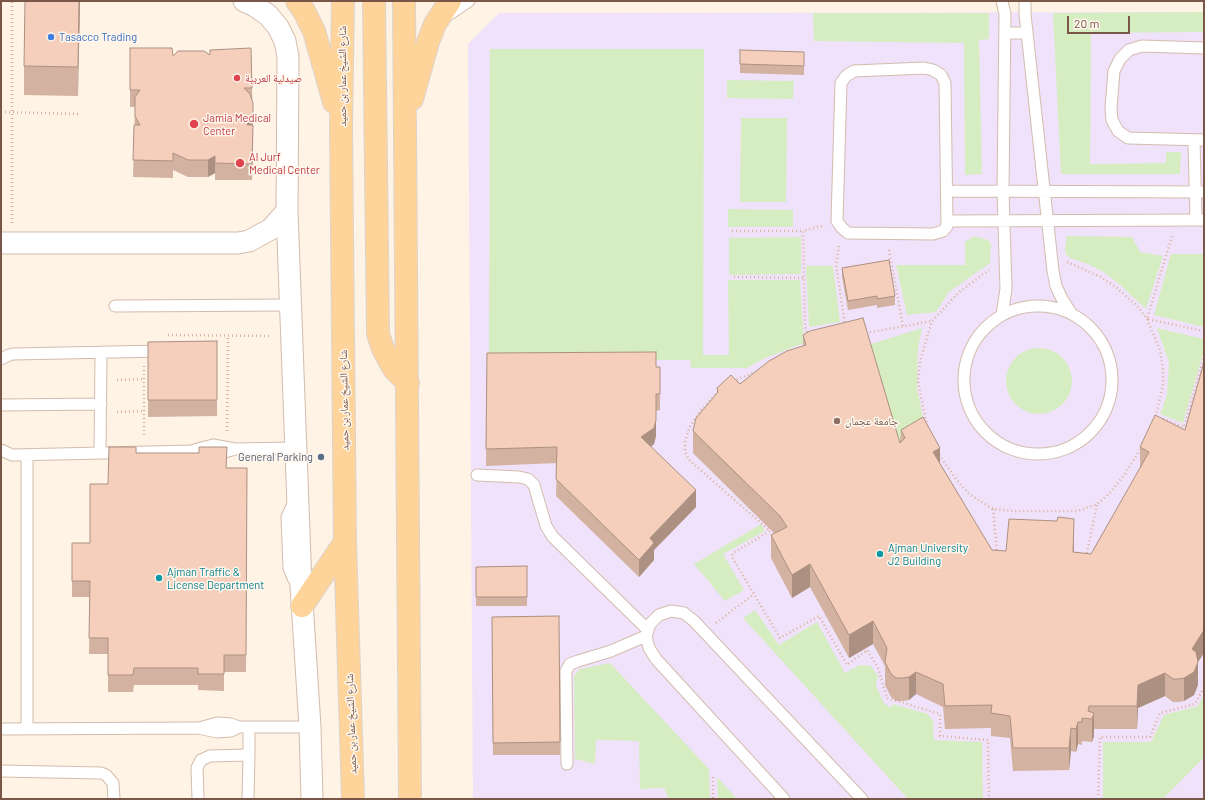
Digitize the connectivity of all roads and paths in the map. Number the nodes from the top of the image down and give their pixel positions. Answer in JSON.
{"nodes":[{"id":1,"x":12,"y":1,"type":"edge"},
{"id":2,"x":244,"y":1,"type":"edge"},
{"id":3,"x":297,"y":1,"type":"edge"},
{"id":4,"x":343,"y":1,"type":"edge"},
{"id":5,"x":374,"y":1,"type":"edge"},
{"id":6,"x":404,"y":1,"type":"edge"},
{"id":7,"x":450,"y":1,"type":"edge"},
{"id":8,"x":469,"y":1,"type":"edge"},
{"id":9,"x":1002,"y":1,"type":"edge"},
{"id":10,"x":1025,"y":1,"type":"edge"},
{"id":11,"x":435,"y":24,"type":"junction"},
{"id":12,"x":1005,"y":32,"type":"junction"},
{"id":13,"x":1028,"y":33,"type":"junction"},
{"id":14,"x":1204,"y":48,"type":"edge"},
{"id":15,"x":1,"y":112,"type":"edge"},
{"id":16,"x":12,"y":113,"type":"junction"},
{"id":17,"x":81,"y":114,"type":"dead end"},
{"id":18,"x":406,"y":121,"type":"junction"},
{"id":19,"x":341,"y":127,"type":"junction"},
{"id":20,"x":1199,"y":140,"type":"edge"},
{"id":21,"x":1044,"y":190,"type":"junction"},
{"id":22,"x":947,"y":191,"type":"junction"},
{"id":23,"x":1004,"y":191,"type":"junction"},
{"id":24,"x":1200,"y":192,"type":"edge"},
{"id":25,"x":287,"y":211,"type":"junction"},
{"id":26,"x":1004,"y":220,"type":"junction"},
{"id":27,"x":1048,"y":220,"type":"junction"},
{"id":28,"x":1177,"y":220,"type":"junction"},
{"id":29,"x":1200,"y":220,"type":"edge"},
{"id":30,"x":947,"y":221,"type":"junction"},
{"id":31,"x":840,"y":225,"type":"junction"},
{"id":32,"x":732,"y":231,"type":"dead end"},
{"id":33,"x":803,"y":232,"type":"junction"},
{"id":34,"x":886,"y":233,"type":"junction"},
{"id":35,"x":6,"y":243,"type":"edge"},
{"id":36,"x":1052,"y":256,"type":"junction"},
{"id":37,"x":1005,"y":261,"type":"junction"},
{"id":38,"x":734,"y":277,"type":"dead end"},
{"id":39,"x":804,"y":278,"type":"junction"},
{"id":40,"x":290,"y":305,"type":"junction"},
{"id":41,"x":115,"y":306,"type":"dead end"},
{"id":42,"x":1071,"y":313,"type":"junction"},
{"id":43,"x":1002,"y":315,"type":"junction"},
{"id":44,"x":1147,"y":319,"type":"junction"},
{"id":45,"x":932,"y":320,"type":"junction"},
{"id":46,"x":903,"y":326,"type":"junction"},
{"id":47,"x":846,"y":329,"type":"edge"},
{"id":48,"x":1204,"y":331,"type":"edge"},
{"id":49,"x":861,"y":334,"type":"edge"},
{"id":50,"x":167,"y":335,"type":"dead end"},
{"id":51,"x":228,"y":336,"type":"junction"},
{"id":52,"x":292,"y":336,"type":"junction"},
{"id":53,"x":809,"y":339,"type":"edge"},
{"id":54,"x":177,"y":351,"type":"edge"},
{"id":55,"x":101,"y":352,"type":"junction"},
{"id":56,"x":144,"y":352,"type":"junction"},
{"id":57,"x":1204,"y":357,"type":"edge"},
{"id":58,"x":1,"y":359,"type":"edge"},
{"id":59,"x":761,"y":370,"type":"edge"},
{"id":60,"x":144,"y":379,"type":"junction"},
{"id":61,"x":101,"y":381,"type":"junction"},
{"id":62,"x":408,"y":383,"type":"junction"},
{"id":63,"x":728,"y":384,"type":"edge"},
{"id":64,"x":723,"y":388,"type":"edge"},
{"id":65,"x":1,"y":405,"type":"edge"},
{"id":66,"x":101,"y":408,"type":"junction"},
{"id":67,"x":144,"y":411,"type":"junction"},
{"id":68,"x":1156,"y":417,"type":"junction"},
{"id":69,"x":1153,"y":423,"type":"edge"},
{"id":70,"x":928,"y":428,"type":"edge"},
{"id":71,"x":1142,"y":447,"type":"edge"},
{"id":72,"x":232,"y":448,"type":"junction"},
{"id":73,"x":296,"y":448,"type":"junction"},
{"id":74,"x":1,"y":450,"type":"edge"},
{"id":75,"x":144,"y":452,"type":"junction"},
{"id":76,"x":938,"y":452,"type":"dead end"},
{"id":77,"x":100,"y":453,"type":"junction"},
{"id":78,"x":27,"y":455,"type":"junction"},
{"id":79,"x":477,"y":475,"type":"dead end"},
{"id":80,"x":1097,"y":504,"type":"junction"},
{"id":81,"x":993,"y":509,"type":"junction"},
{"id":82,"x":345,"y":542,"type":"junction"},
{"id":83,"x":997,"y":553,"type":"edge"},
{"id":84,"x":1085,"y":561,"type":"edge"},
{"id":85,"x":754,"y":594,"type":"junction"},
{"id":86,"x":302,"y":596,"type":"junction"},
{"id":87,"x":704,"y":631,"type":"junction"},
{"id":88,"x":647,"y":633,"type":"junction"},
{"id":89,"x":1204,"y":686,"type":"edge"},
{"id":90,"x":244,"y":727,"type":"junction"},
{"id":91,"x":310,"y":727,"type":"junction"},
{"id":92,"x":27,"y":729,"type":"junction"},
{"id":93,"x":1,"y":730,"type":"edge"},
{"id":94,"x":249,"y":755,"type":"junction"},
{"id":95,"x":567,"y":764,"type":"dead end"},
{"id":96,"x":1,"y":771,"type":"edge"},
{"id":97,"x":712,"y":777,"type":"dead end"},
{"id":98,"x":114,"y":799,"type":"edge"},
{"id":99,"x":198,"y":799,"type":"edge"},
{"id":100,"x":248,"y":799,"type":"edge"},
{"id":101,"x":312,"y":799,"type":"edge"},
{"id":102,"x":353,"y":799,"type":"edge"},
{"id":103,"x":410,"y":799,"type":"edge"},
{"id":104,"x":714,"y":799,"type":"edge"},
{"id":105,"x":784,"y":799,"type":"edge"},
{"id":106,"x":862,"y":799,"type":"edge"},
{"id":107,"x":989,"y":799,"type":"edge"},
{"id":108,"x":1098,"y":799,"type":"edge"}],
"edges":[{"from":1,"to":16,"type":"path"},
{"from":2,"to":25,"type":"street"},
{"from":3,"to":19,"type":"main road"},
{"from":4,"to":19,"type":"main road","name":"شارع الشيخ عمار بن حميد"},
{"from":5,"to":62,"type":"main road"},
{"from":6,"to":18,"type":"main road"},
{"from":7,"to":11,"type":"main road"},
{"from":8,"to":11,"type":"lane"},
{"from":9,"to":12,"type":"lane"},
{"from":10,"to":13,"type":"lane"},
{"from":11,"to":18,"type":"main road"},
{"from":12,"to":13,"type":"lane"},
{"from":12,"to":23,"type":"lane"},
{"from":13,"to":21,"type":"lane"},
{"from":14,"to":20,"type":"lane"},
{"from":15,"to":16,"type":"path"},
{"from":16,"to":17,"type":"path"},
{"from":16,"to":35,"type":"path"},
{"from":18,"to":62,"type":"main road"},
{"from":19,"to":82,"type":"main road","name":"شارع الشيخ عمار بن حميد"},
{"from":20,"to":24,"type":"lane"},
{"from":21,"to":23,"type":"lane"},
{"from":21,"to":24,"type":"lane"},
{"from":21,"to":27,"type":"lane"},
{"from":22,"to":23,"type":"lane"},
{"from":22,"to":30,"type":"lane"},
{"from":22,"to":31,"type":"lane"},
{"from":23,"to":26,"type":"lane"},
{"from":24,"to":29,"type":"lane"},
{"from":25,"to":35,"type":"street"},
{"from":25,"to":40,"type":"street"},
{"from":26,"to":27,"type":"lane"},
{"from":26,"to":30,"type":"lane"},
{"from":26,"to":37,"type":"lane"},
{"from":27,"to":28,"type":"lane"},
{"from":27,"to":36,"type":"lane"},
{"from":28,"to":29,"type":"lane"},
{"from":28,"to":44,"type":"path"},
{"from":30,"to":34,"type":"lane"},
{"from":31,"to":33,"type":"path"},
{"from":31,"to":34,"type":"lane"},
{"from":31,"to":47,"type":"path"},
{"from":32,"to":33,"type":"path"},
{"from":33,"to":39,"type":"path"},
{"from":34,"to":46,"type":"path"},
{"from":36,"to":42,"type":"lane"},
{"from":36,"to":44,"type":"path"},
{"from":37,"to":43,"type":"lane"},
{"from":37,"to":45,"type":"path"},
{"from":38,"to":39,"type":"path"},
{"from":39,"to":53,"type":"path"},
{"from":40,"to":41,"type":"lane"},
{"from":40,"to":52,"type":"street"},
{"from":42,"to":43,"type":"lane"},
{"from":42,"to":43,"type":"lane"},
{"from":44,"to":48,"type":"path"},
{"from":44,"to":68,"type":"path"},
{"from":45,"to":46,"type":"path"},
{"from":45,"to":70,"type":"path"},
{"from":46,"to":49,"type":"path"},
{"from":50,"to":51,"type":"path"},
{"from":51,"to":52,"type":"path"},
{"from":51,"to":72,"type":"path"},
{"from":52,"to":73,"type":"street"},
{"from":54,"to":56,"type":"lane"},
{"from":55,"to":56,"type":"lane"},
{"from":55,"to":58,"type":"lane"},
{"from":55,"to":61,"type":"lane"},
{"from":56,"to":60,"type":"path"},
{"from":57,"to":68,"type":"path"},
{"from":59,"to":63,"type":"path"},
{"from":60,"to":61,"type":"path"},
{"from":60,"to":67,"type":"path"},
{"from":61,"to":66,"type":"lane"},
{"from":62,"to":103,"type":"main road"},
{"from":64,"to":85,"type":"path"},
{"from":65,"to":66,"type":"lane"},
{"from":66,"to":67,"type":"path"},
{"from":66,"to":77,"type":"lane"},
{"from":67,"to":75,"type":"path"},
{"from":68,"to":69,"type":"path"},
{"from":71,"to":80,"type":"path"},
{"from":72,"to":73,"type":"lane"},
{"from":72,"to":75,"type":"lane"},
{"from":73,"to":86,"type":"street"},
{"from":74,"to":78,"type":"lane"},
{"from":75,"to":77,"type":"lane"},
{"from":76,"to":81,"type":"path"},
{"from":77,"to":78,"type":"lane"},
{"from":78,"to":92,"type":"lane"},
{"from":79,"to":88,"type":"lane"},
{"from":80,"to":81,"type":"path"},
{"from":80,"to":84,"type":"path"},
{"from":81,"to":83,"type":"path"},
{"from":82,"to":86,"type":"main road"},
{"from":82,"to":102,"type":"main road","name":"شارع الشيخ عمار بن حميد"},
{"from":85,"to":87,"type":"path"},
{"from":85,"to":107,"type":"path"},
{"from":86,"to":91,"type":"street"},
{"from":87,"to":88,"type":"lane"},
{"from":87,"to":106,"type":"lane"},
{"from":88,"to":95,"type":"lane"},
{"from":88,"to":105,"type":"lane"},
{"from":89,"to":108,"type":"path"},
{"from":90,"to":91,"type":"lane"},
{"from":90,"to":92,"type":"lane"},
{"from":90,"to":94,"type":"lane"},
{"from":91,"to":101,"type":"street"},
{"from":92,"to":93,"type":"lane"},
{"from":94,"to":99,"type":"lane"},
{"from":94,"to":100,"type":"lane"},
{"from":96,"to":98,"type":"lane"},
{"from":97,"to":104,"type":"path"}]}
